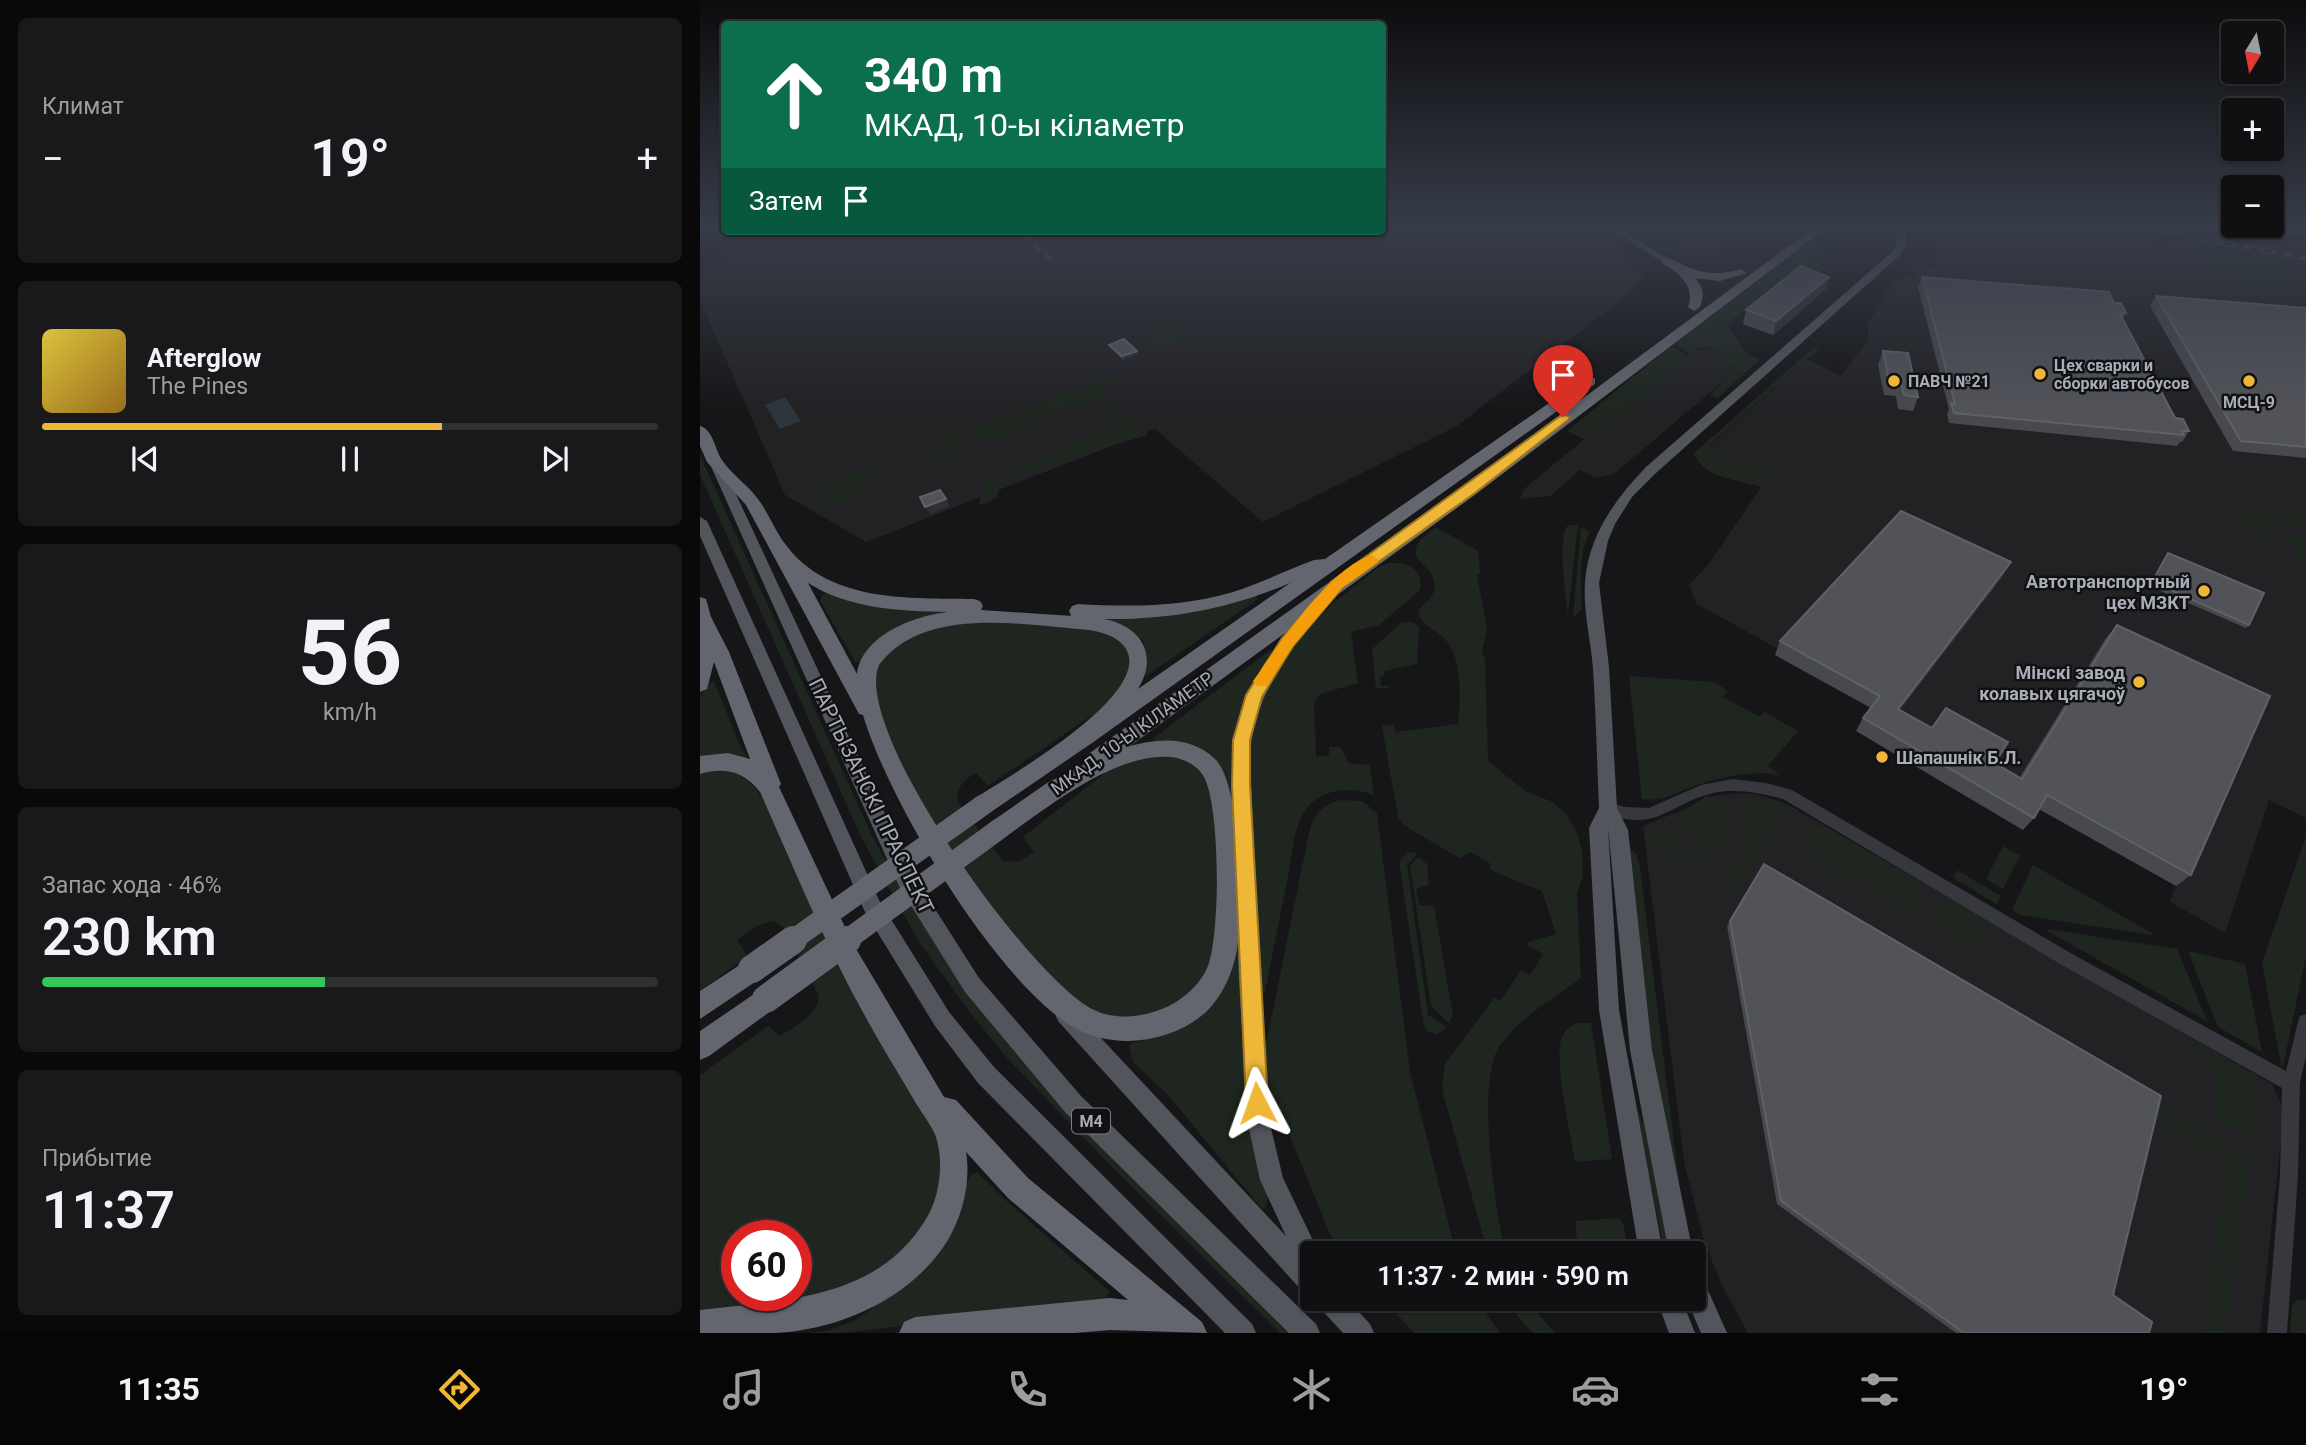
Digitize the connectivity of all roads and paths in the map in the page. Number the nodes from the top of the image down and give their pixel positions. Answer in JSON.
{"nodes":[{"id":1,"x":1695,"y":285,"type":"edge"},
{"id":2,"x":1724,"y":285,"type":"edge"},
{"id":3,"x":1739,"y":285,"type":"edge"},
{"id":4,"x":1861,"y":285,"type":"edge"},
{"id":5,"x":1694,"y":307,"type":"junction"},
{"id":6,"x":1556,"y":414,"type":"junction"},
{"id":7,"x":700,"y":430,"type":"edge"},
{"id":8,"x":715,"y":462,"type":"junction"},
{"id":9,"x":700,"y":521,"type":"edge"},
{"id":10,"x":781,"y":551,"type":"junction"},
{"id":11,"x":1350,"y":552,"type":"junction"},
{"id":12,"x":1337,"y":585,"type":"junction"},
{"id":13,"x":701,"y":612,"type":"edge"},
{"id":14,"x":700,"y":684,"type":"edge"},
{"id":15,"x":875,"y":724,"type":"junction"},
{"id":16,"x":1086,"y":737,"type":"junction"},
{"id":17,"x":700,"y":765,"type":"edge"},
{"id":18,"x":1045,"y":796,"type":"junction"},
{"id":19,"x":1672,"y":806,"type":"joint"},
{"id":20,"x":1608,"y":809,"type":"junction"},
{"id":21,"x":789,"y":832,"type":"junction"},
{"id":22,"x":1026,"y":969,"type":"junction"},
{"id":23,"x":700,"y":1005,"type":"edge"},
{"id":24,"x":2306,"y":1022,"type":"edge"},
{"id":25,"x":700,"y":1047,"type":"edge"},
{"id":26,"x":2291,"y":1083,"type":"junction"},
{"id":27,"x":923,"y":1086,"type":"junction"},
{"id":28,"x":1300,"y":1241,"type":"edge"},
{"id":29,"x":1649,"y":1241,"type":"edge"},
{"id":30,"x":1679,"y":1241,"type":"edge"},
{"id":31,"x":1300,"y":1270,"type":"edge"},
{"id":32,"x":1340,"y":1311,"type":"edge"},
{"id":33,"x":1345,"y":1311,"type":"edge"},
{"id":34,"x":1673,"y":1311,"type":"edge"},
{"id":35,"x":1704,"y":1311,"type":"edge"},
{"id":36,"x":700,"y":1326,"type":"edge"},
{"id":37,"x":915,"y":1333,"type":"edge"},
{"id":38,"x":1189,"y":1333,"type":"edge"},
{"id":39,"x":1243,"y":1333,"type":"edge"},
{"id":40,"x":1307,"y":1333,"type":"edge"},
{"id":41,"x":1361,"y":1333,"type":"edge"},
{"id":42,"x":1682,"y":1333,"type":"edge"},
{"id":43,"x":1714,"y":1333,"type":"edge"},
{"id":44,"x":2277,"y":1333,"type":"edge"}],
"edges":[{"from":1,"to":5,"type":"highway"},
{"from":2,"to":5,"type":"highway"},
{"from":3,"to":6,"type":"highway"},
{"from":4,"to":20,"type":"main road"},
{"from":5,"to":6,"type":"highway"},
{"from":6,"to":11,"type":"highway","name":"МКАД, 10-Ы КІЛАМЕТР"},
{"from":6,"to":12,"type":"highway","name":"МКАД, 10-Ы КІЛАМЕТР"},
{"from":7,"to":8,"type":"highway","name":"ПАРТЫЗАНСКІ ПРАСПЕКТ","number":"М4"},
{"from":8,"to":10,"type":"highway"},
{"from":8,"to":40,"type":"main road","name":"ПАРТЫЗАНСКІ ПРАСПЕКТ","number":"М4"},
{"from":9,"to":39,"type":"main road","number":"М4"},
{"from":10,"to":11,"type":"highway"},
{"from":10,"to":15,"type":"highway"},
{"from":11,"to":16,"type":"highway","name":"МКАД, 10-Ы КІЛАМЕТР"},
{"from":12,"to":18,"type":"highway","name":"МКАД, 10-Ы КІЛАМЕТР"},
{"from":12,"to":28,"type":"main road"},
{"from":13,"to":14,"type":"highway"},
{"from":13,"to":21,"type":"highway"},
{"from":15,"to":16,"type":"highway"},
{"from":15,"to":22,"type":"highway"},
{"from":16,"to":23,"type":"highway","name":"МКАД, 10-Ы КІЛАМЕТР","bridge":true},
{"from":17,"to":21,"type":"highway"},
{"from":18,"to":22,"type":"highway"},
{"from":18,"to":25,"type":"highway","name":"МКАД, 10-Ы КІЛАМЕТР","bridge":true},
{"from":19,"to":20,"type":"street"},
{"from":19,"to":26,"type":"street"},
{"from":20,"to":29,"type":"main road"},
{"from":20,"to":30,"type":"main road"},
{"from":21,"to":27,"type":"highway"},
{"from":22,"to":31,"type":"main road"},
{"from":24,"to":26,"type":"street"},
{"from":26,"to":44,"type":"street"},
{"from":27,"to":36,"type":"highway"},
{"from":27,"to":38,"type":"highway"},
{"from":32,"to":41,"type":"main road"},
{"from":33,"to":41,"type":"main road"},
{"from":34,"to":42,"type":"main road"},
{"from":35,"to":43,"type":"main road"},
{"from":37,"to":38,"type":"highway"}]}
